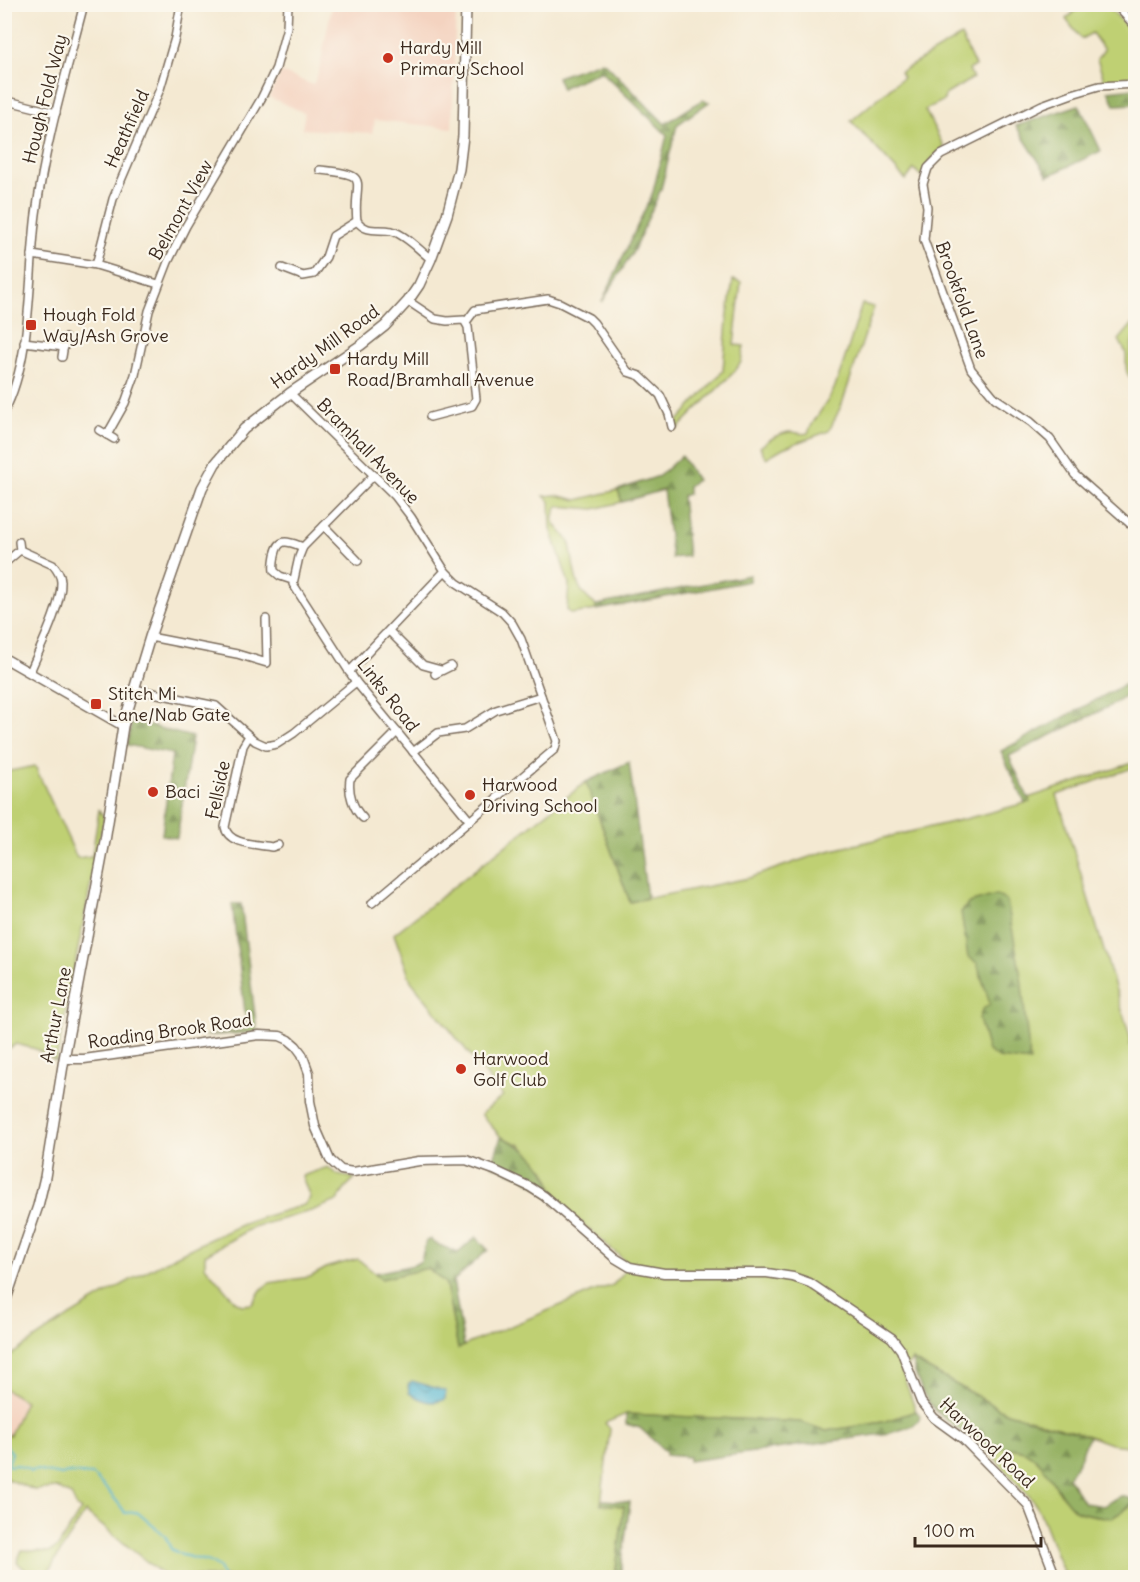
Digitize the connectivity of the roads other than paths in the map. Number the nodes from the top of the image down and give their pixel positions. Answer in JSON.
{"nodes":[{"id":1,"x":84,"y":4,"type":"edge"},
{"id":2,"x":181,"y":4,"type":"edge"},
{"id":3,"x":288,"y":4,"type":"edge"},
{"id":4,"x":466,"y":4,"type":"edge"},
{"id":5,"x":1115,"y":4,"type":"edge"},
{"id":6,"x":1136,"y":27,"type":"edge"},
{"id":7,"x":1136,"y":84,"type":"edge"},
{"id":8,"x":4,"y":100,"type":"edge"},
{"id":9,"x":56,"y":113,"type":"junction"},
{"id":10,"x":320,"y":170,"type":"dead end"},
{"id":11,"x":357,"y":221,"type":"junction"},
{"id":12,"x":32,"y":255,"type":"junction"},
{"id":13,"x":431,"y":259,"type":"junction"},
{"id":14,"x":96,"y":265,"type":"junction"},
{"id":15,"x":282,"y":268,"type":"dead end"},
{"id":16,"x":158,"y":284,"type":"junction"},
{"id":17,"x":408,"y":301,"type":"junction"},
{"id":18,"x":466,"y":322,"type":"junction"},
{"id":19,"x":65,"y":338,"type":"dead end"},
{"id":20,"x":24,"y":342,"type":"junction"},
{"id":21,"x":64,"y":347,"type":"junction"},
{"id":22,"x":63,"y":357,"type":"dead end"},
{"id":23,"x":290,"y":393,"type":"junction"},
{"id":24,"x":4,"y":412,"type":"edge"},
{"id":25,"x":430,"y":417,"type":"dead end"},
{"id":26,"x":672,"y":427,"type":"dead end"},
{"id":27,"x":99,"y":430,"type":"dead end"},
{"id":28,"x":374,"y":475,"type":"junction"},
{"id":29,"x":324,"y":526,"type":"junction"},
{"id":30,"x":1136,"y":529,"type":"edge"},
{"id":31,"x":19,"y":542,"type":"dead end"},
{"id":32,"x":303,"y":548,"type":"junction"},
{"id":33,"x":20,"y":550,"type":"junction"},
{"id":34,"x":355,"y":560,"type":"dead end"},
{"id":35,"x":6,"y":562,"type":"edge"},
{"id":36,"x":445,"y":571,"type":"junction"},
{"id":37,"x":292,"y":580,"type":"junction"},
{"id":38,"x":266,"y":619,"type":"dead end"},
{"id":39,"x":389,"y":631,"type":"junction"},
{"id":40,"x":150,"y":637,"type":"junction"},
{"id":41,"x":4,"y":658,"type":"edge"},
{"id":42,"x":451,"y":666,"type":"dead end"},
{"id":43,"x":30,"y":672,"type":"junction"},
{"id":44,"x":349,"y":672,"type":"junction"},
{"id":45,"x":356,"y":681,"type":"junction"},
{"id":46,"x":134,"y":689,"type":"junction"},
{"id":47,"x":541,"y":696,"type":"junction"},
{"id":48,"x":123,"y":726,"type":"junction"},
{"id":49,"x":397,"y":732,"type":"junction"},
{"id":50,"x":249,"y":736,"type":"junction"},
{"id":51,"x":413,"y":752,"type":"junction"},
{"id":52,"x":364,"y":819,"type":"dead end"},
{"id":53,"x":470,"y":821,"type":"junction"},
{"id":54,"x":278,"y":844,"type":"dead end"},
{"id":55,"x":372,"y":903,"type":"dead end"},
{"id":56,"x":64,"y":1059,"type":"junction"},
{"id":57,"x":4,"y":1305,"type":"edge"},
{"id":58,"x":906,"y":1368,"type":"joint"},
{"id":59,"x":1056,"y":1578,"type":"edge"}],
"edges":[{"from":1,"to":9,"type":"street","name":"Hough Fold Way"},
{"from":2,"to":14,"type":"street","name":"Heathfield"},
{"from":3,"to":16,"type":"street","name":"Belmont View"},
{"from":4,"to":13,"type":"main road","name":"Hardy Mill Road"},
{"from":5,"to":6,"type":"street"},
{"from":7,"to":30,"type":"street","name":"Brookfold Lane"},
{"from":8,"to":9,"type":"street"},
{"from":9,"to":12,"type":"street","name":"Hough Fold Way"},
{"from":10,"to":11,"type":"street"},
{"from":11,"to":13,"type":"street"},
{"from":11,"to":15,"type":"street"},
{"from":12,"to":14,"type":"street"},
{"from":12,"to":20,"type":"street","name":"Hough Fold Way"},
{"from":13,"to":17,"type":"main road","name":"Hardy Mill Road"},
{"from":14,"to":16,"type":"street"},
{"from":16,"to":27,"type":"street","name":"Belmont View"},
{"from":17,"to":18,"type":"street"},
{"from":17,"to":23,"type":"main road","name":"Hardy Mill Road"},
{"from":18,"to":25,"type":"street"},
{"from":18,"to":26,"type":"street"},
{"from":19,"to":21,"type":"street"},
{"from":20,"to":21,"type":"street"},
{"from":20,"to":24,"type":"street","name":"Hough Fold Way"},
{"from":21,"to":22,"type":"street"},
{"from":23,"to":28,"type":"street","name":"Bramhall Avenue"},
{"from":23,"to":40,"type":"main road","name":"Hardy Mill Road"},
{"from":28,"to":29,"type":"street"},
{"from":28,"to":36,"type":"street","name":"Bramhall Avenue"},
{"from":29,"to":32,"type":"street"},
{"from":29,"to":34,"type":"street"},
{"from":31,"to":33,"type":"street"},
{"from":32,"to":37,"type":"street"},
{"from":32,"to":37,"type":"street","name":"Links Road"},
{"from":33,"to":35,"type":"street"},
{"from":33,"to":43,"type":"street"},
{"from":36,"to":39,"type":"street"},
{"from":36,"to":47,"type":"street","name":"Bramhall Avenue"},
{"from":37,"to":44,"type":"street","name":"Links Road"},
{"from":38,"to":40,"type":"street"},
{"from":39,"to":42,"type":"street"},
{"from":39,"to":44,"type":"street"},
{"from":40,"to":46,"type":"main road","name":"Hardy Mill Road"},
{"from":41,"to":43,"type":"street"},
{"from":43,"to":48,"type":"street"},
{"from":44,"to":45,"type":"street","name":"Links Road"},
{"from":45,"to":49,"type":"street","name":"Links Road"},
{"from":45,"to":50,"type":"street"},
{"from":46,"to":48,"type":"main road","name":"Hardy Mill Road"},
{"from":46,"to":50,"type":"street"},
{"from":47,"to":51,"type":"street"},
{"from":47,"to":53,"type":"street","name":"Bramhall Avenue"},
{"from":48,"to":56,"type":"main road","name":"Arthur Lane"},
{"from":49,"to":51,"type":"street","name":"Links Road"},
{"from":49,"to":52,"type":"street"},
{"from":50,"to":54,"type":"street","name":"Fellside"},
{"from":51,"to":53,"type":"street","name":"Links Road"},
{"from":53,"to":55,"type":"street","name":"Bramhall Avenue"},
{"from":56,"to":57,"type":"main road","name":"Arthur Lane"},
{"from":56,"to":58,"type":"street","name":"Roading Brook Road"},
{"from":58,"to":59,"type":"street","name":"Harwood Road"}]}
